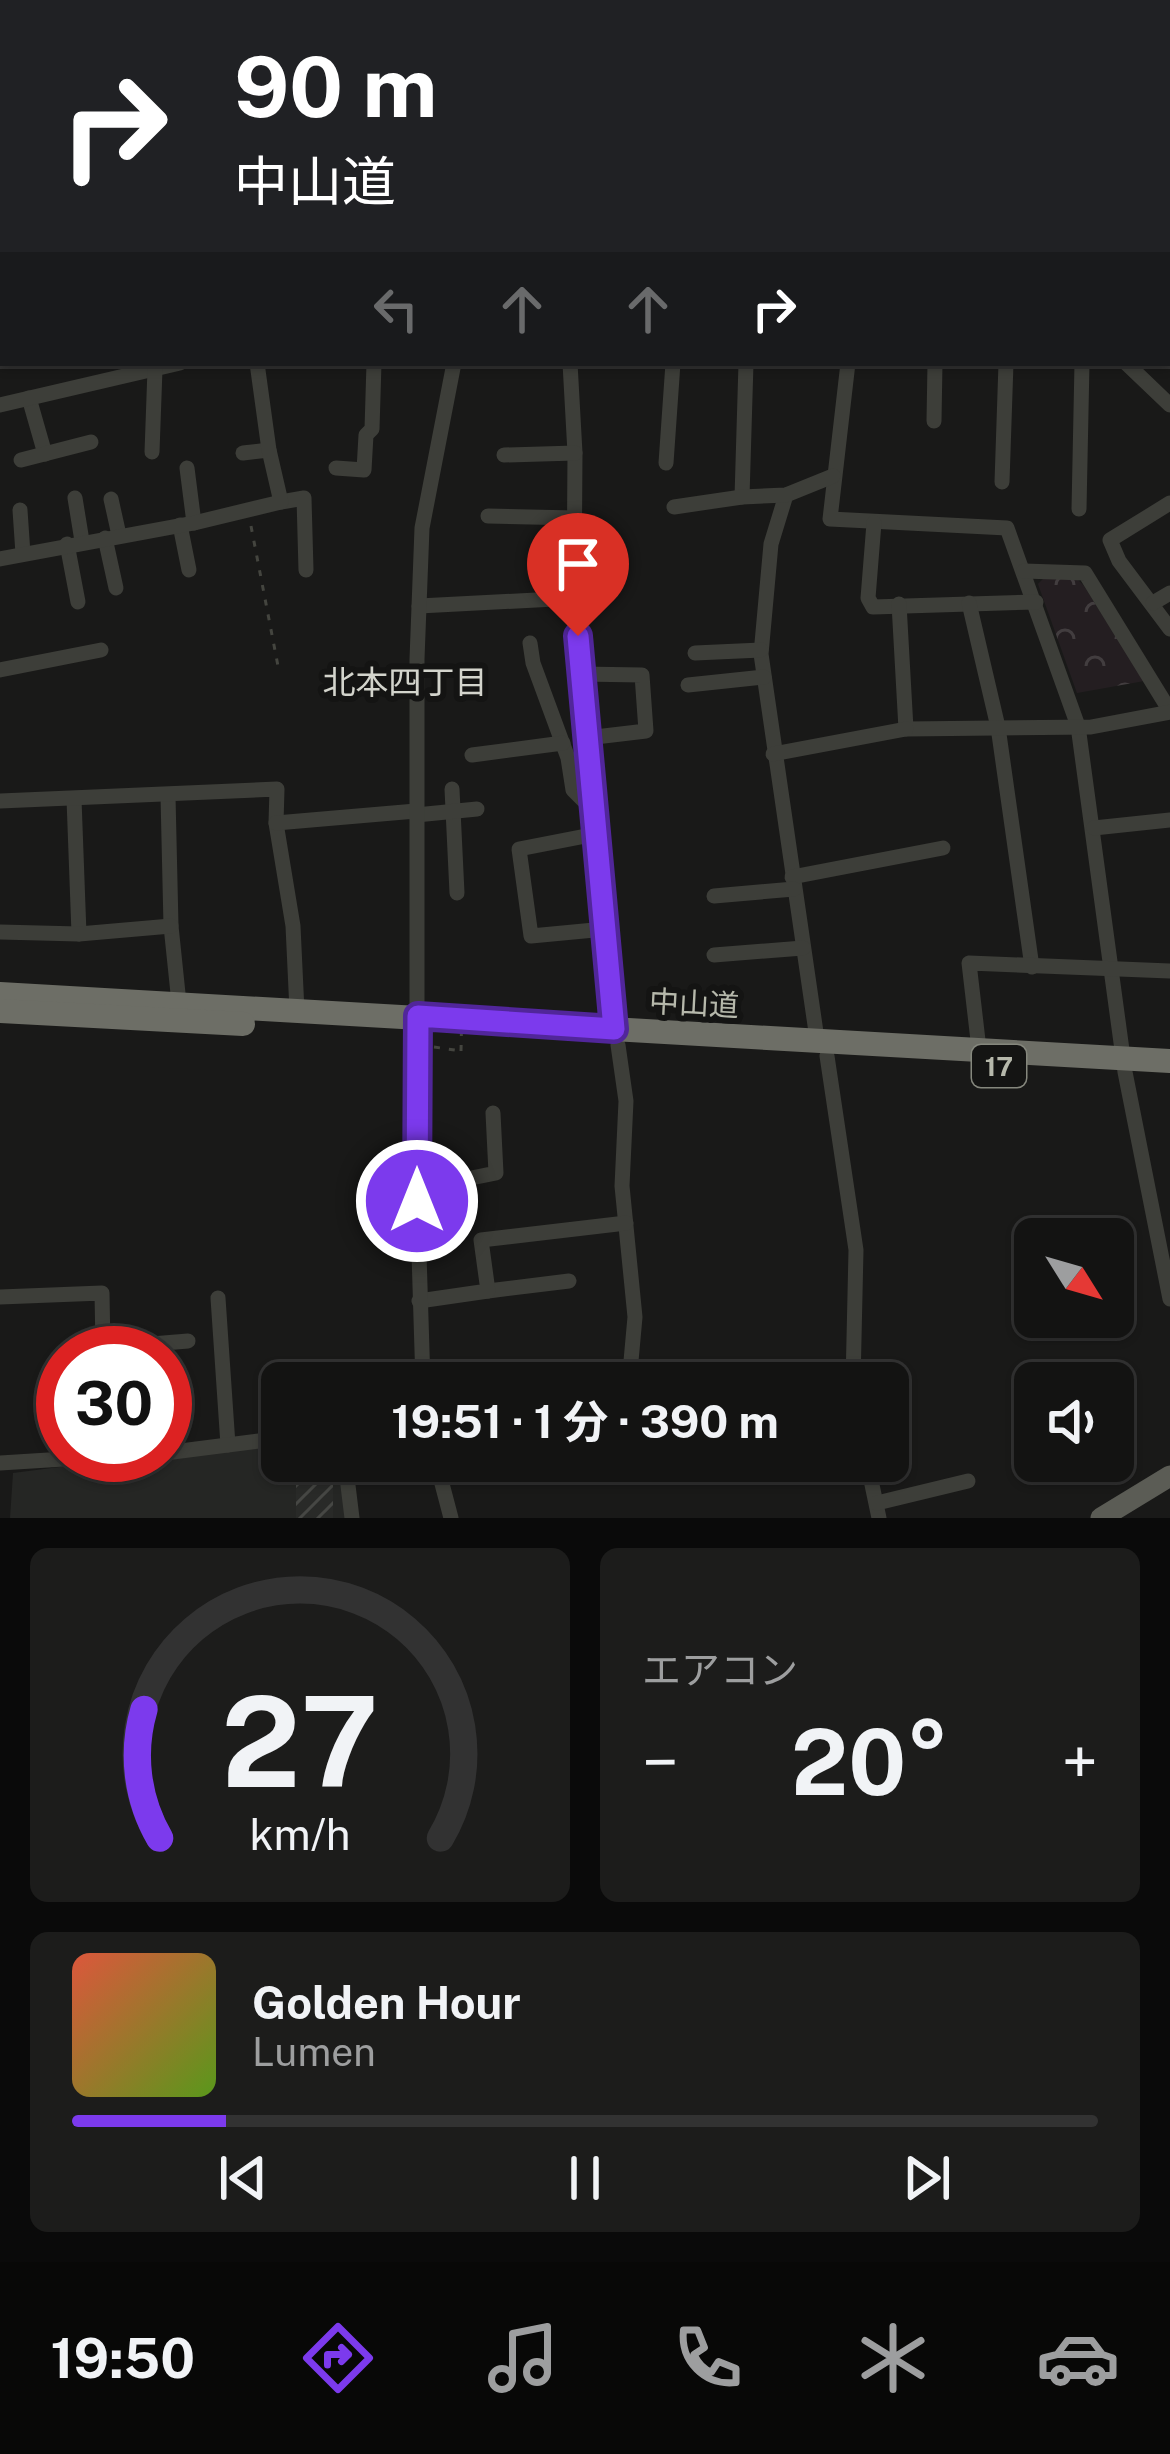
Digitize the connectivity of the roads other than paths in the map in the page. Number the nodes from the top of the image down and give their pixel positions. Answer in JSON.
{"nodes":[{"id":1,"x":168,"y":366,"type":"edge"},
{"id":2,"x":257,"y":366,"type":"edge"},
{"id":3,"x":374,"y":366,"type":"edge"},
{"id":4,"x":453,"y":366,"type":"edge"},
{"id":5,"x":570,"y":366,"type":"edge"},
{"id":6,"x":673,"y":366,"type":"edge"},
{"id":7,"x":746,"y":366,"type":"edge"},
{"id":8,"x":848,"y":366,"type":"edge"},
{"id":9,"x":934,"y":366,"type":"edge"},
{"id":10,"x":1006,"y":366,"type":"edge"},
{"id":11,"x":1082,"y":366,"type":"edge"},
{"id":12,"x":1129,"y":366,"type":"edge"},
{"id":13,"x":155,"y":369,"type":"junction"},
{"id":14,"x":29,"y":398,"type":"junction"},
{"id":15,"x":0,"y":405,"type":"edge"},
{"id":16,"x":1170,"y":405,"type":"edge"},
{"id":17,"x":934,"y":421,"type":"dead end"},
{"id":18,"x":91,"y":442,"type":"dead end"},
{"id":19,"x":269,"y":450,"type":"junction"},
{"id":20,"x":152,"y":452,"type":"dead end"},
{"id":21,"x":243,"y":453,"type":"dead end"},
{"id":22,"x":575,"y":453,"type":"junction"},
{"id":23,"x":45,"y":454,"type":"junction"},
{"id":24,"x":504,"y":455,"type":"dead end"},
{"id":25,"x":21,"y":460,"type":"dead end"},
{"id":26,"x":666,"y":463,"type":"dead end"},
{"id":27,"x":187,"y":468,"type":"dead end"},
{"id":28,"x":336,"y":468,"type":"dead end"},
{"id":29,"x":833,"y":476,"type":"junction"},
{"id":30,"x":1001,"y":482,"type":"dead end"},
{"id":31,"x":786,"y":496,"type":"junction"},
{"id":32,"x":742,"y":497,"type":"junction"},
{"id":33,"x":75,"y":498,"type":"dead end"},
{"id":34,"x":111,"y":499,"type":"dead end"},
{"id":35,"x":281,"y":502,"type":"junction"},
{"id":36,"x":1170,"y":503,"type":"edge"},
{"id":37,"x":674,"y":507,"type":"dead end"},
{"id":38,"x":1079,"y":509,"type":"dead end"},
{"id":39,"x":20,"y":510,"type":"dead end"},
{"id":40,"x":488,"y":516,"type":"dead end"},
{"id":41,"x":575,"y":518,"type":"junction"},
{"id":42,"x":874,"y":523,"type":"junction"},
{"id":43,"x":187,"y":524,"type":"junction"},
{"id":44,"x":112,"y":537,"type":"junction"},
{"id":45,"x":75,"y":543,"type":"junction"},
{"id":46,"x":23,"y":554,"type":"junction"},
{"id":47,"x":0,"y":559,"type":"edge"},
{"id":48,"x":189,"y":570,"type":"dead end"},
{"id":49,"x":306,"y":570,"type":"dead end"},
{"id":50,"x":1024,"y":571,"type":"junction"},
{"id":51,"x":116,"y":588,"type":"dead end"},
{"id":52,"x":1170,"y":593,"type":"edge"},
{"id":53,"x":574,"y":598,"type":"junction"},
{"id":54,"x":78,"y":602,"type":"dead end"},
{"id":55,"x":1036,"y":602,"type":"junction"},
{"id":56,"x":1153,"y":602,"type":"junction"},
{"id":57,"x":969,"y":603,"type":"junction"},
{"id":58,"x":899,"y":604,"type":"junction"},
{"id":59,"x":419,"y":606,"type":"junction"},
{"id":60,"x":1170,"y":629,"type":"edge"},
{"id":61,"x":530,"y":643,"type":"dead end"},
{"id":62,"x":101,"y":650,"type":"dead end"},
{"id":63,"x":761,"y":650,"type":"junction"},
{"id":64,"x":695,"y":652,"type":"dead end"},
{"id":65,"x":0,"y":670,"type":"edge"},
{"id":66,"x":581,"y":674,"type":"junction"},
{"id":67,"x":764,"y":677,"type":"junction"},
{"id":68,"x":688,"y":685,"type":"dead end"},
{"id":69,"x":551,"y":708,"type":"junction"},
{"id":70,"x":585,"y":711,"type":"junction"},
{"id":71,"x":1170,"y":712,"type":"edge"},
{"id":72,"x":1078,"y":726,"type":"junction"},
{"id":73,"x":998,"y":727,"type":"junction"},
{"id":74,"x":906,"y":729,"type":"junction"},
{"id":75,"x":587,"y":738,"type":"junction"},
{"id":76,"x":563,"y":743,"type":"junction"},
{"id":77,"x":773,"y":754,"type":"junction"},
{"id":78,"x":472,"y":755,"type":"dead end"},
{"id":79,"x":452,"y":789,"type":"dead end"},
{"id":80,"x":167,"y":796,"type":"junction"},
{"id":81,"x":74,"y":799,"type":"junction"},
{"id":82,"x":0,"y":802,"type":"edge"},
{"id":83,"x":477,"y":808,"type":"dead end"},
{"id":84,"x":594,"y":811,"type":"junction"},
{"id":85,"x":453,"y":812,"type":"junction"},
{"id":86,"x":416,"y":813,"type":"junction"},
{"id":87,"x":275,"y":823,"type":"junction"},
{"id":88,"x":1169,"y":825,"type":"edge"},
{"id":89,"x":1094,"y":828,"type":"junction"},
{"id":90,"x":596,"y":835,"type":"junction"},
{"id":91,"x":943,"y":848,"type":"dead end"},
{"id":92,"x":793,"y":883,"type":"junction"},
{"id":93,"x":458,"y":893,"type":"dead end"},
{"id":94,"x":714,"y":896,"type":"dead end"},
{"id":95,"x":171,"y":926,"type":"junction"},
{"id":96,"x":604,"y":929,"type":"junction"},
{"id":97,"x":0,"y":932,"type":"edge"},
{"id":98,"x":79,"y":934,"type":"junction"},
{"id":99,"x":803,"y":948,"type":"junction"},
{"id":100,"x":714,"y":955,"type":"dead end"},
{"id":101,"x":1032,"y":967,"type":"junction"},
{"id":102,"x":1112,"y":970,"type":"junction"},
{"id":103,"x":1170,"y":970,"type":"edge"},
{"id":104,"x":0,"y":994,"type":"edge"},
{"id":105,"x":179,"y":1003,"type":"junction"},
{"id":106,"x":0,"y":1011,"type":"edge"},
{"id":107,"x":297,"y":1011,"type":"junction"},
{"id":108,"x":418,"y":1024,"type":"junction"},
{"id":109,"x":616,"y":1037,"type":"junction"},
{"id":110,"x":822,"y":1047,"type":"junction"},
{"id":111,"x":979,"y":1049,"type":"junction"},
{"id":112,"x":1170,"y":1061,"type":"edge"},
{"id":113,"x":1124,"y":1065,"type":"junction"},
{"id":114,"x":1170,"y":1074,"type":"edge"},
{"id":115,"x":493,"y":1113,"type":"dead end"},
{"id":116,"x":417,"y":1189,"type":"junction"},
{"id":117,"x":626,"y":1223,"type":"junction"},
{"id":118,"x":568,"y":1281,"type":"dead end"},
{"id":119,"x":488,"y":1291,"type":"junction"},
{"id":120,"x":0,"y":1297,"type":"edge"},
{"id":121,"x":218,"y":1298,"type":"dead end"},
{"id":122,"x":1170,"y":1299,"type":"edge"},
{"id":123,"x":419,"y":1300,"type":"junction"},
{"id":124,"x":103,"y":1326,"type":"edge"},
{"id":125,"x":421,"y":1362,"type":"edge"},
{"id":126,"x":631,"y":1362,"type":"edge"},
{"id":127,"x":853,"y":1362,"type":"edge"},
{"id":128,"x":261,"y":1441,"type":"edge"},
{"id":129,"x":228,"y":1445,"type":"junction"},
{"id":130,"x":192,"y":1450,"type":"edge"},
{"id":131,"x":36,"y":1461,"type":"edge"},
{"id":132,"x":0,"y":1463,"type":"edge"},
{"id":133,"x":1170,"y":1476,"type":"edge"},
{"id":134,"x":968,"y":1481,"type":"dead end"},
{"id":135,"x":348,"y":1482,"type":"edge"},
{"id":136,"x":442,"y":1482,"type":"edge"},
{"id":137,"x":878,"y":1510,"type":"edge"},
{"id":138,"x":352,"y":1518,"type":"edge"},
{"id":139,"x":451,"y":1518,"type":"edge"},
{"id":140,"x":1101,"y":1518,"type":"edge"}],
"edges":[{"from":1,"to":13,"type":"street"},
{"from":2,"to":19,"type":"street"},
{"from":3,"to":28,"type":"street"},
{"from":4,"to":59,"type":"street"},
{"from":5,"to":22,"type":"street"},
{"from":6,"to":26,"type":"street"},
{"from":7,"to":32,"type":"street"},
{"from":8,"to":29,"type":"street"},
{"from":9,"to":17,"type":"street"},
{"from":10,"to":30,"type":"street"},
{"from":11,"to":38,"type":"street"},
{"from":12,"to":16,"type":"street"},
{"from":13,"to":14,"type":"street"},
{"from":13,"to":20,"type":"street"},
{"from":14,"to":15,"type":"street"},
{"from":14,"to":23,"type":"street"},
{"from":18,"to":23,"type":"street"},
{"from":19,"to":21,"type":"street"},
{"from":19,"to":35,"type":"street"},
{"from":22,"to":24,"type":"street"},
{"from":22,"to":41,"type":"street"},
{"from":23,"to":25,"type":"street"},
{"from":27,"to":43,"type":"street"},
{"from":29,"to":31,"type":"street"},
{"from":29,"to":42,"type":"street"},
{"from":31,"to":32,"type":"street"},
{"from":31,"to":63,"type":"street"},
{"from":32,"to":37,"type":"street"},
{"from":33,"to":45,"type":"street"},
{"from":34,"to":44,"type":"street"},
{"from":35,"to":43,"type":"street"},
{"from":35,"to":49,"type":"street"},
{"from":36,"to":56,"type":"street"},
{"from":39,"to":46,"type":"street"},
{"from":40,"to":41,"type":"street"},
{"from":41,"to":53,"type":"street"},
{"from":42,"to":50,"type":"street"},
{"from":42,"to":58,"type":"street"},
{"from":43,"to":44,"type":"street"},
{"from":43,"to":48,"type":"street"},
{"from":44,"to":45,"type":"street"},
{"from":44,"to":51,"type":"street"},
{"from":45,"to":46,"type":"street"},
{"from":45,"to":54,"type":"street"},
{"from":46,"to":47,"type":"street"},
{"from":50,"to":55,"type":"street"},
{"from":50,"to":71,"type":"street"},
{"from":52,"to":56,"type":"street"},
{"from":53,"to":59,"type":"street"},
{"from":53,"to":66,"type":"street"},
{"from":55,"to":57,"type":"street"},
{"from":55,"to":72,"type":"street"},
{"from":56,"to":60,"type":"street"},
{"from":57,"to":58,"type":"street"},
{"from":57,"to":73,"type":"street"},
{"from":58,"to":74,"type":"street"},
{"from":59,"to":86,"type":"street"},
{"from":61,"to":69,"type":"street"},
{"from":62,"to":65,"type":"street"},
{"from":63,"to":64,"type":"street"},
{"from":63,"to":67,"type":"street"},
{"from":66,"to":70,"type":"street"},
{"from":66,"to":75,"type":"street"},
{"from":67,"to":68,"type":"street"},
{"from":67,"to":77,"type":"street"},
{"from":69,"to":70,"type":"street"},
{"from":69,"to":76,"type":"street"},
{"from":70,"to":75,"type":"street"},
{"from":71,"to":72,"type":"street"},
{"from":72,"to":73,"type":"street"},
{"from":72,"to":89,"type":"street"},
{"from":73,"to":74,"type":"street"},
{"from":73,"to":101,"type":"street"},
{"from":74,"to":77,"type":"street"},
{"from":75,"to":84,"type":"street"},
{"from":76,"to":78,"type":"street"},
{"from":76,"to":84,"type":"street"},
{"from":77,"to":92,"type":"street"},
{"from":79,"to":85,"type":"street"},
{"from":80,"to":81,"type":"street"},
{"from":80,"to":87,"type":"street"},
{"from":80,"to":95,"type":"street"},
{"from":81,"to":82,"type":"street"},
{"from":81,"to":98,"type":"street"},
{"from":83,"to":85,"type":"street"},
{"from":84,"to":90,"type":"street"},
{"from":85,"to":86,"type":"street"},
{"from":85,"to":93,"type":"street"},
{"from":86,"to":87,"type":"street"},
{"from":86,"to":108,"type":"street"},
{"from":87,"to":107,"type":"street"},
{"from":88,"to":89,"type":"street"},
{"from":89,"to":102,"type":"street"},
{"from":90,"to":96,"type":"street"},
{"from":90,"to":96,"type":"street"},
{"from":91,"to":92,"type":"street"},
{"from":92,"to":94,"type":"street"},
{"from":92,"to":99,"type":"street"},
{"from":95,"to":98,"type":"street"},
{"from":95,"to":105,"type":"street"},
{"from":96,"to":109,"type":"street"},
{"from":97,"to":98,"type":"street"},
{"from":99,"to":100,"type":"street"},
{"from":99,"to":110,"type":"street"},
{"from":101,"to":102,"type":"street"},
{"from":101,"to":111,"type":"street"},
{"from":102,"to":103,"type":"street"},
{"from":102,"to":113,"type":"street"},
{"from":104,"to":105,"type":"highway","name":"中山道","number":"17"},
{"from":105,"to":107,"type":"highway","name":"中山道","number":"17"},
{"from":106,"to":108,"type":"highway","name":"中山道","number":"17"},
{"from":107,"to":108,"type":"highway","name":"中山道","number":"17"},
{"from":108,"to":109,"type":"highway","name":"中山道","number":"17"},
{"from":108,"to":116,"type":"street"},
{"from":109,"to":110,"type":"highway","name":"中山道","number":"17"},
{"from":109,"to":117,"type":"street"},
{"from":110,"to":111,"type":"highway","name":"中山道","number":"17"},
{"from":110,"to":113,"type":"highway","name":"中山道","number":"17"},
{"from":110,"to":127,"type":"street"},
{"from":111,"to":113,"type":"highway","name":"中山道","number":"17"},
{"from":112,"to":113,"type":"highway","name":"中山道","number":"17"},
{"from":113,"to":114,"type":"highway","name":"中山道","number":"17"},
{"from":113,"to":122,"type":"street"},
{"from":115,"to":116,"type":"street"},
{"from":116,"to":123,"type":"street"},
{"from":117,"to":119,"type":"street"},
{"from":117,"to":126,"type":"street"},
{"from":118,"to":119,"type":"street"},
{"from":119,"to":123,"type":"street"},
{"from":120,"to":124,"type":"street"},
{"from":121,"to":129,"type":"street"},
{"from":123,"to":125,"type":"street"},
{"from":128,"to":129,"type":"street"},
{"from":129,"to":130,"type":"street"},
{"from":131,"to":132,"type":"street"},
{"from":133,"to":140,"type":"main road"},
{"from":134,"to":137,"type":"street"},
{"from":135,"to":138,"type":"street"},
{"from":136,"to":139,"type":"street"}]}
